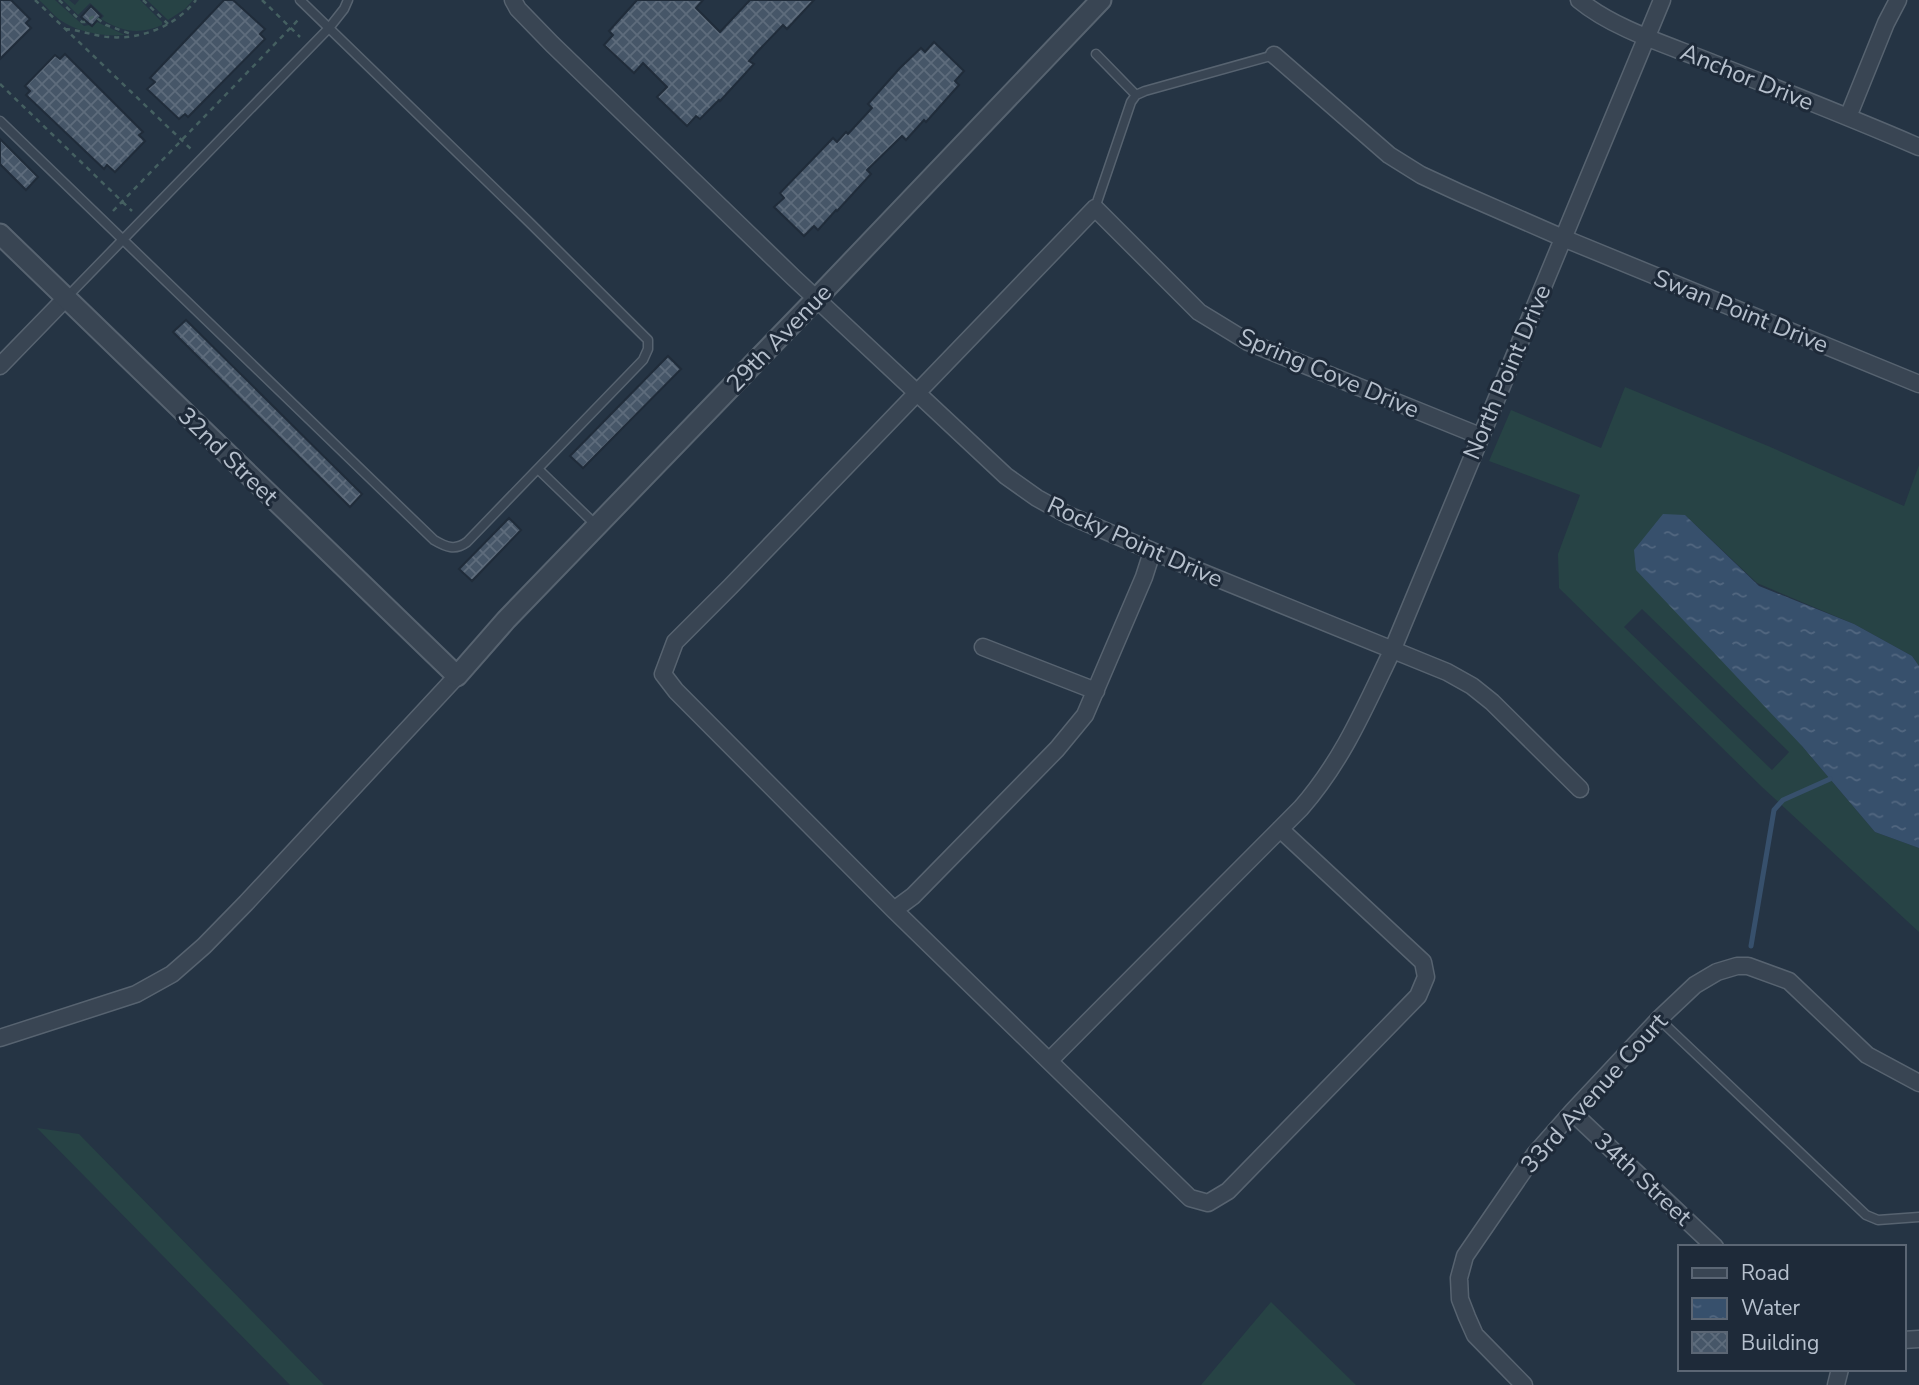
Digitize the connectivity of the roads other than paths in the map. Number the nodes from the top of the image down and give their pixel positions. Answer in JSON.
{"nodes":[{"id":1,"x":300,"y":0,"type":"edge"},
{"id":2,"x":348,"y":0,"type":"edge"},
{"id":3,"x":513,"y":0,"type":"edge"},
{"id":4,"x":1101,"y":0,"type":"edge"},
{"id":5,"x":1579,"y":0,"type":"edge"},
{"id":6,"x":1661,"y":0,"type":"edge"},
{"id":7,"x":1898,"y":0,"type":"edge"},
{"id":8,"x":329,"y":28,"type":"junction"},
{"id":9,"x":1646,"y":37,"type":"junction"},
{"id":10,"x":1096,"y":54,"type":"dead end"},
{"id":11,"x":1274,"y":55,"type":"joint"},
{"id":12,"x":1136,"y":95,"type":"junction"},
{"id":13,"x":1848,"y":117,"type":"junction"},
{"id":14,"x":0,"y":121,"type":"edge"},
{"id":15,"x":1919,"y":147,"type":"edge"},
{"id":16,"x":1095,"y":208,"type":"junction"},
{"id":17,"x":0,"y":234,"type":"edge"},
{"id":18,"x":1563,"y":237,"type":"junction"},
{"id":19,"x":122,"y":240,"type":"junction"},
{"id":20,"x":66,"y":298,"type":"junction"},
{"id":21,"x":817,"y":299,"type":"junction"},
{"id":22,"x":0,"y":366,"type":"edge"},
{"id":23,"x":1919,"y":384,"type":"edge"},
{"id":24,"x":917,"y":394,"type":"junction"},
{"id":25,"x":1480,"y":436,"type":"junction"},
{"id":26,"x":538,"y":469,"type":"junction"},
{"id":27,"x":597,"y":526,"type":"junction"},
{"id":28,"x":1152,"y":552,"type":"junction"},
{"id":29,"x":983,"y":647,"type":"dead end"},
{"id":30,"x":1392,"y":650,"type":"junction"},
{"id":31,"x":457,"y":676,"type":"junction"},
{"id":32,"x":1096,"y":691,"type":"junction"},
{"id":33,"x":1580,"y":789,"type":"dead end"},
{"id":34,"x":1280,"y":829,"type":"junction"},
{"id":35,"x":894,"y":910,"type":"junction"},
{"id":36,"x":1659,"y":1019,"type":"junction"},
{"id":37,"x":0,"y":1038,"type":"edge"},
{"id":38,"x":1049,"y":1061,"type":"junction"},
{"id":39,"x":1919,"y":1083,"type":"edge"},
{"id":40,"x":1572,"y":1112,"type":"junction"},
{"id":41,"x":1919,"y":1217,"type":"edge"},
{"id":42,"x":1713,"y":1245,"type":"edge"},
{"id":43,"x":1524,"y":1385,"type":"edge"}],
"edges":[{"from":1,"to":8,"type":"lane"},
{"from":2,"to":8,"type":"lane"},
{"from":3,"to":21,"type":"street","name":"Rocky Point Drive"},
{"from":4,"to":21,"type":"street","name":"29th Avenue"},
{"from":5,"to":9,"type":"street","name":"Anchor Drive"},
{"from":6,"to":9,"type":"street","name":"North Point Drive"},
{"from":7,"to":13,"type":"street"},
{"from":8,"to":19,"type":"lane"},
{"from":8,"to":26,"type":"lane"},
{"from":9,"to":13,"type":"street","name":"Anchor Drive"},
{"from":9,"to":18,"type":"street","name":"North Point Drive"},
{"from":10,"to":12,"type":"lane"},
{"from":11,"to":12,"type":"lane"},
{"from":11,"to":18,"type":"street","name":"Swan Point Drive"},
{"from":12,"to":16,"type":"lane"},
{"from":13,"to":15,"type":"street","name":"Anchor Drive"},
{"from":14,"to":19,"type":"lane"},
{"from":16,"to":24,"type":"street"},
{"from":16,"to":25,"type":"street","name":"Spring Cove Drive"},
{"from":17,"to":20,"type":"street","name":"32nd Street"},
{"from":18,"to":23,"type":"street","name":"Swan Point Drive"},
{"from":18,"to":25,"type":"street","name":"North Point Drive"},
{"from":19,"to":20,"type":"lane"},
{"from":19,"to":26,"type":"lane"},
{"from":20,"to":22,"type":"street"},
{"from":20,"to":31,"type":"street","name":"32nd Street"},
{"from":21,"to":24,"type":"street","name":"Rocky Point Drive"},
{"from":21,"to":27,"type":"street","name":"29th Avenue"},
{"from":24,"to":28,"type":"street","name":"Rocky Point Drive"},
{"from":24,"to":35,"type":"street"},
{"from":25,"to":30,"type":"street","name":"North Point Drive"},
{"from":26,"to":27,"type":"lane"},
{"from":27,"to":31,"type":"street","name":"29th Avenue"},
{"from":28,"to":30,"type":"street","name":"Rocky Point Drive"},
{"from":28,"to":32,"type":"street"},
{"from":29,"to":32,"type":"street"},
{"from":30,"to":33,"type":"street","name":"Rocky Point Drive"},
{"from":30,"to":34,"type":"street","name":"North Point Drive"},
{"from":31,"to":37,"type":"street"},
{"from":32,"to":35,"type":"street"},
{"from":34,"to":38,"type":"street","name":"North Point Drive"},
{"from":34,"to":38,"type":"street"},
{"from":35,"to":38,"type":"street"},
{"from":36,"to":39,"type":"street","name":"33rd Avenue Court"},
{"from":36,"to":40,"type":"street","name":"33rd Avenue Court"},
{"from":36,"to":41,"type":"lane"},
{"from":40,"to":42,"type":"street","name":"34th Street"},
{"from":40,"to":43,"type":"street","name":"33rd Avenue Court"}]}
